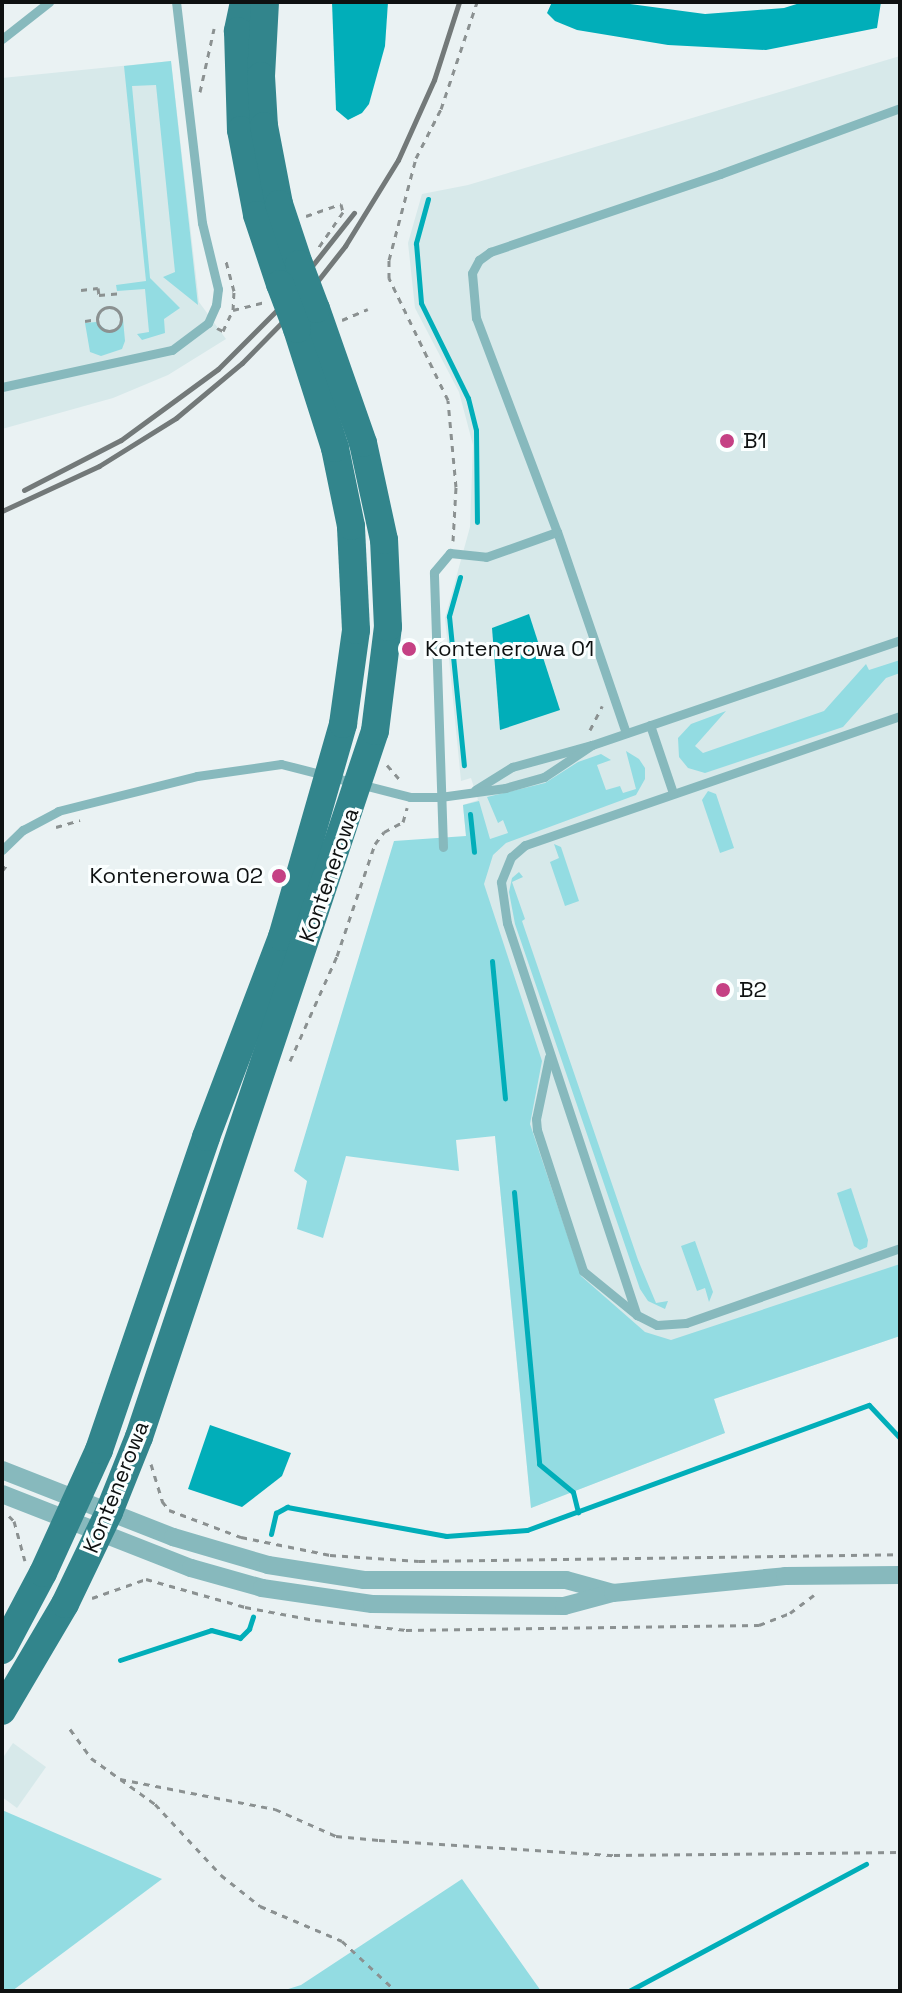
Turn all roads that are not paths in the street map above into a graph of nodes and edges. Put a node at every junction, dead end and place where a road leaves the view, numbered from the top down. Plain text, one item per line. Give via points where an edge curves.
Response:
1 (49, 2) edge
2 (176, 2) edge
3 (244, 2) edge
4 (265, 2) edge
5 (2, 39) edge
6 (900, 108) edge
7 (290, 274) junction
8 (306, 319) junction
9 (2, 387) edge
10 (557, 532) junction
11 (900, 640) edge
12 (900, 716) edge
13 (650, 725) junction
14 (626, 733) junction
15 (592, 745) junction
16 (330, 775) junction
17 (359, 784) junction
18 (475, 790) junction
19 (673, 793) junction
20 (440, 797) junction
21 (443, 847) dead end
22 (2, 850) edge
23 (549, 1054) junction
24 (900, 1248) edge
25 (637, 1315) junction
26 (2, 1470) edge
27 (2, 1494) edge
28 (73, 1511) junction
29 (104, 1523) junction
30 (900, 1575) edge
31 (613, 1593) junction
32 (2, 1650) edge
33 (2, 1711) edge

1 - 5 lane
2 - 9 lane via 202,223 218,289 208,323 172,350
3 - 7 main road, Kontenerowa via 238,31 241,130 257,215
4 - 7 main road, Kontenerowa via 264,126
6 - 10 lane via 479,260 471,291 476,318
7 - 8 main road, Kontenerowa, bridge
8 - 16 main road, Kontenerowa via 351,526 356,583 350,683
8 - 17 main road, Kontenerowa via 363,443 384,540 388,627 383,684
10 - 14 lane
10 - 20 lane via 486,557 454,552 439,563 432,578
11 - 13 lane
12 - 19 lane
13 - 14 lane
13 - 19 lane
14 - 15 lane
15 - 18 lane via 512,767
15 - 18 lane via 544,777
16 - 17 lane
16 - 22 lane via 281,764 197,776 58,811 23,830
16 - 28 main road, Kontenerowa via 282,937
17 - 20 lane via 410,797
17 - 29 main road, Kontenerowa via 139,1437
18 - 20 lane
19 - 23 lane via 525,845 504,870 501,894 507,923
20 - 21 lane
23 - 25 lane
23 - 25 lane via 537,1130 583,1271
24 - 25 lane via 686,1323 657,1325
26 - 28 street
27 - 28 street
28 - 29 street
28 - 32 main road, Kontenerowa
29 - 31 street via 311,1573 418,1583 566,1580
29 - 31 street via 191,1568 323,1599 420,1606 564,1606
29 - 33 main road, Kontenerowa via 36,1657
30 - 31 street via 785,1576

